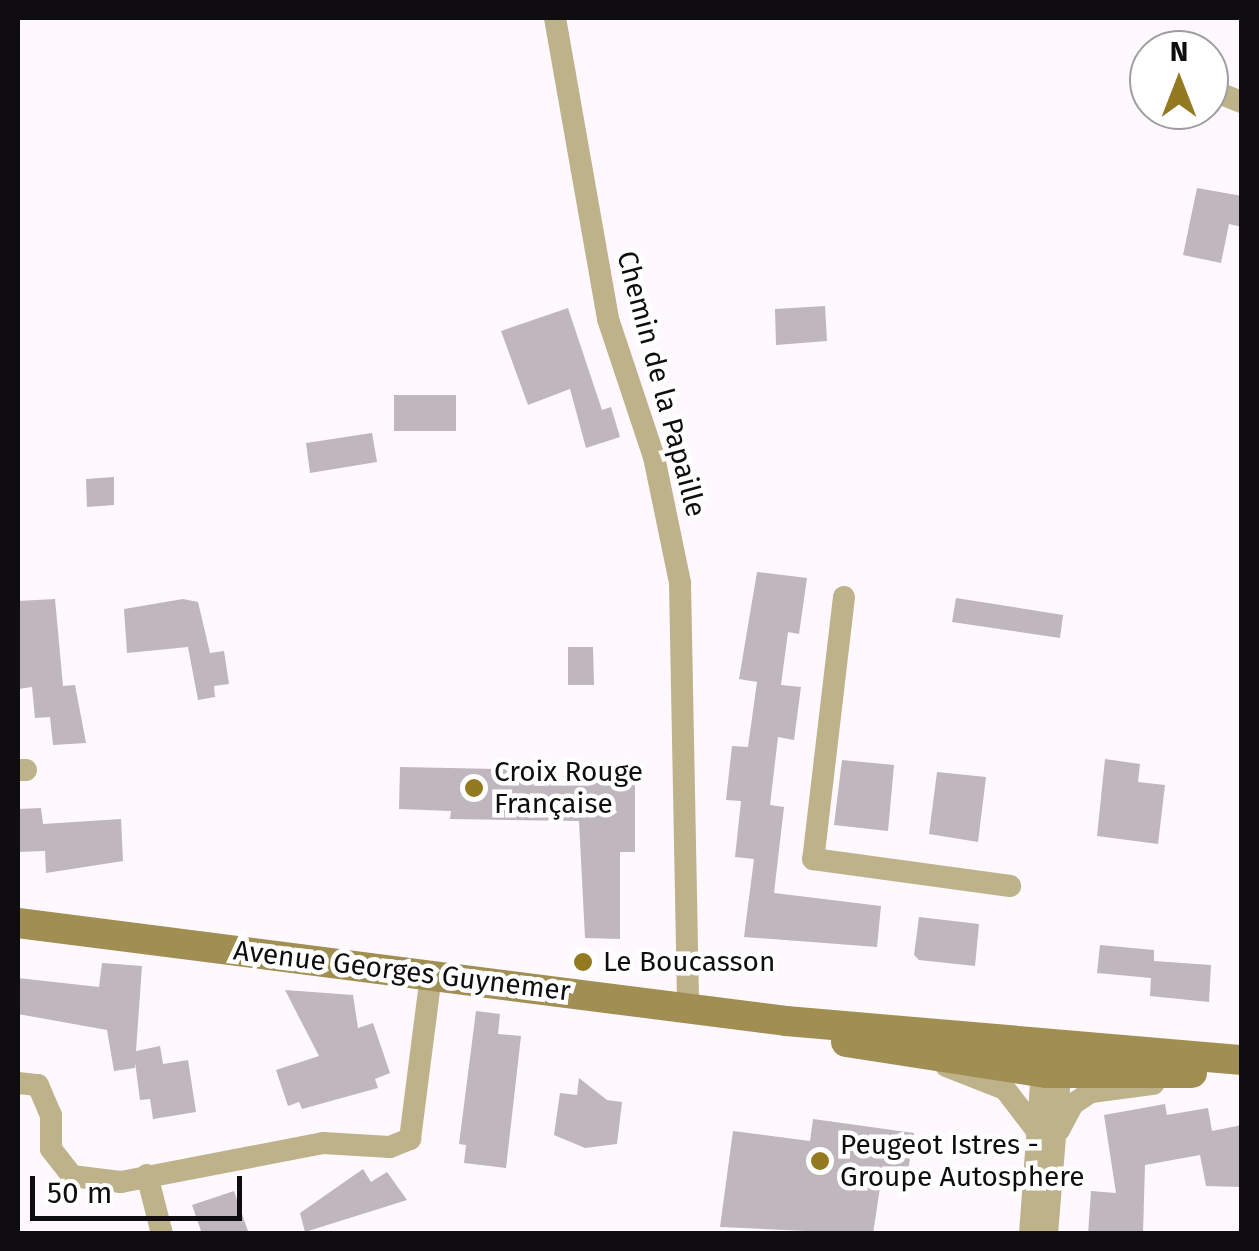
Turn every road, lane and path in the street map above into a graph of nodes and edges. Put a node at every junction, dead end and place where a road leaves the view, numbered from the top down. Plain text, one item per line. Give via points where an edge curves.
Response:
1 (554, 18) edge
2 (844, 597) dead end
3 (1010, 886) dead end
4 (18, 924) edge
5 (431, 974) junction
6 (688, 1007) junction
7 (916, 1044) junction
8 (1242, 1062) edge
9 (1182, 1063) junction
10 (1051, 1069) junction
11 (18, 1084) edge
12 (1046, 1134) junction
13 (147, 1176) junction
14 (162, 1234) edge
15 (1030, 1234) edge
16 (1048, 1234) edge

1 - 6 street, Chemin de la Papaille via 608,318 654,457 680,584
2 - 3 street via 812,859
4 - 5 main road, Avenue Georges Guynemer
5 - 6 main road, Avenue Georges Guynemer
5 - 13 street via 410,1138 390,1146 323,1143
6 - 7 main road, Avenue Georges Guynemer
7 - 9 main road, Avenue Georges Guynemer
7 - 10 main road, Avenue Georges Guynemer
7 - 12 street via 1004,1090
8 - 9 main road, Avenue Georges Guynemer
9 - 10 main road, Avenue Georges Guynemer
9 - 12 street via 1145,1086 1091,1092
10 - 12 street
11 - 13 street via 38,1085 50,1116 50,1149 72,1176 121,1182
12 - 15 street
12 - 16 street
13 - 14 street

